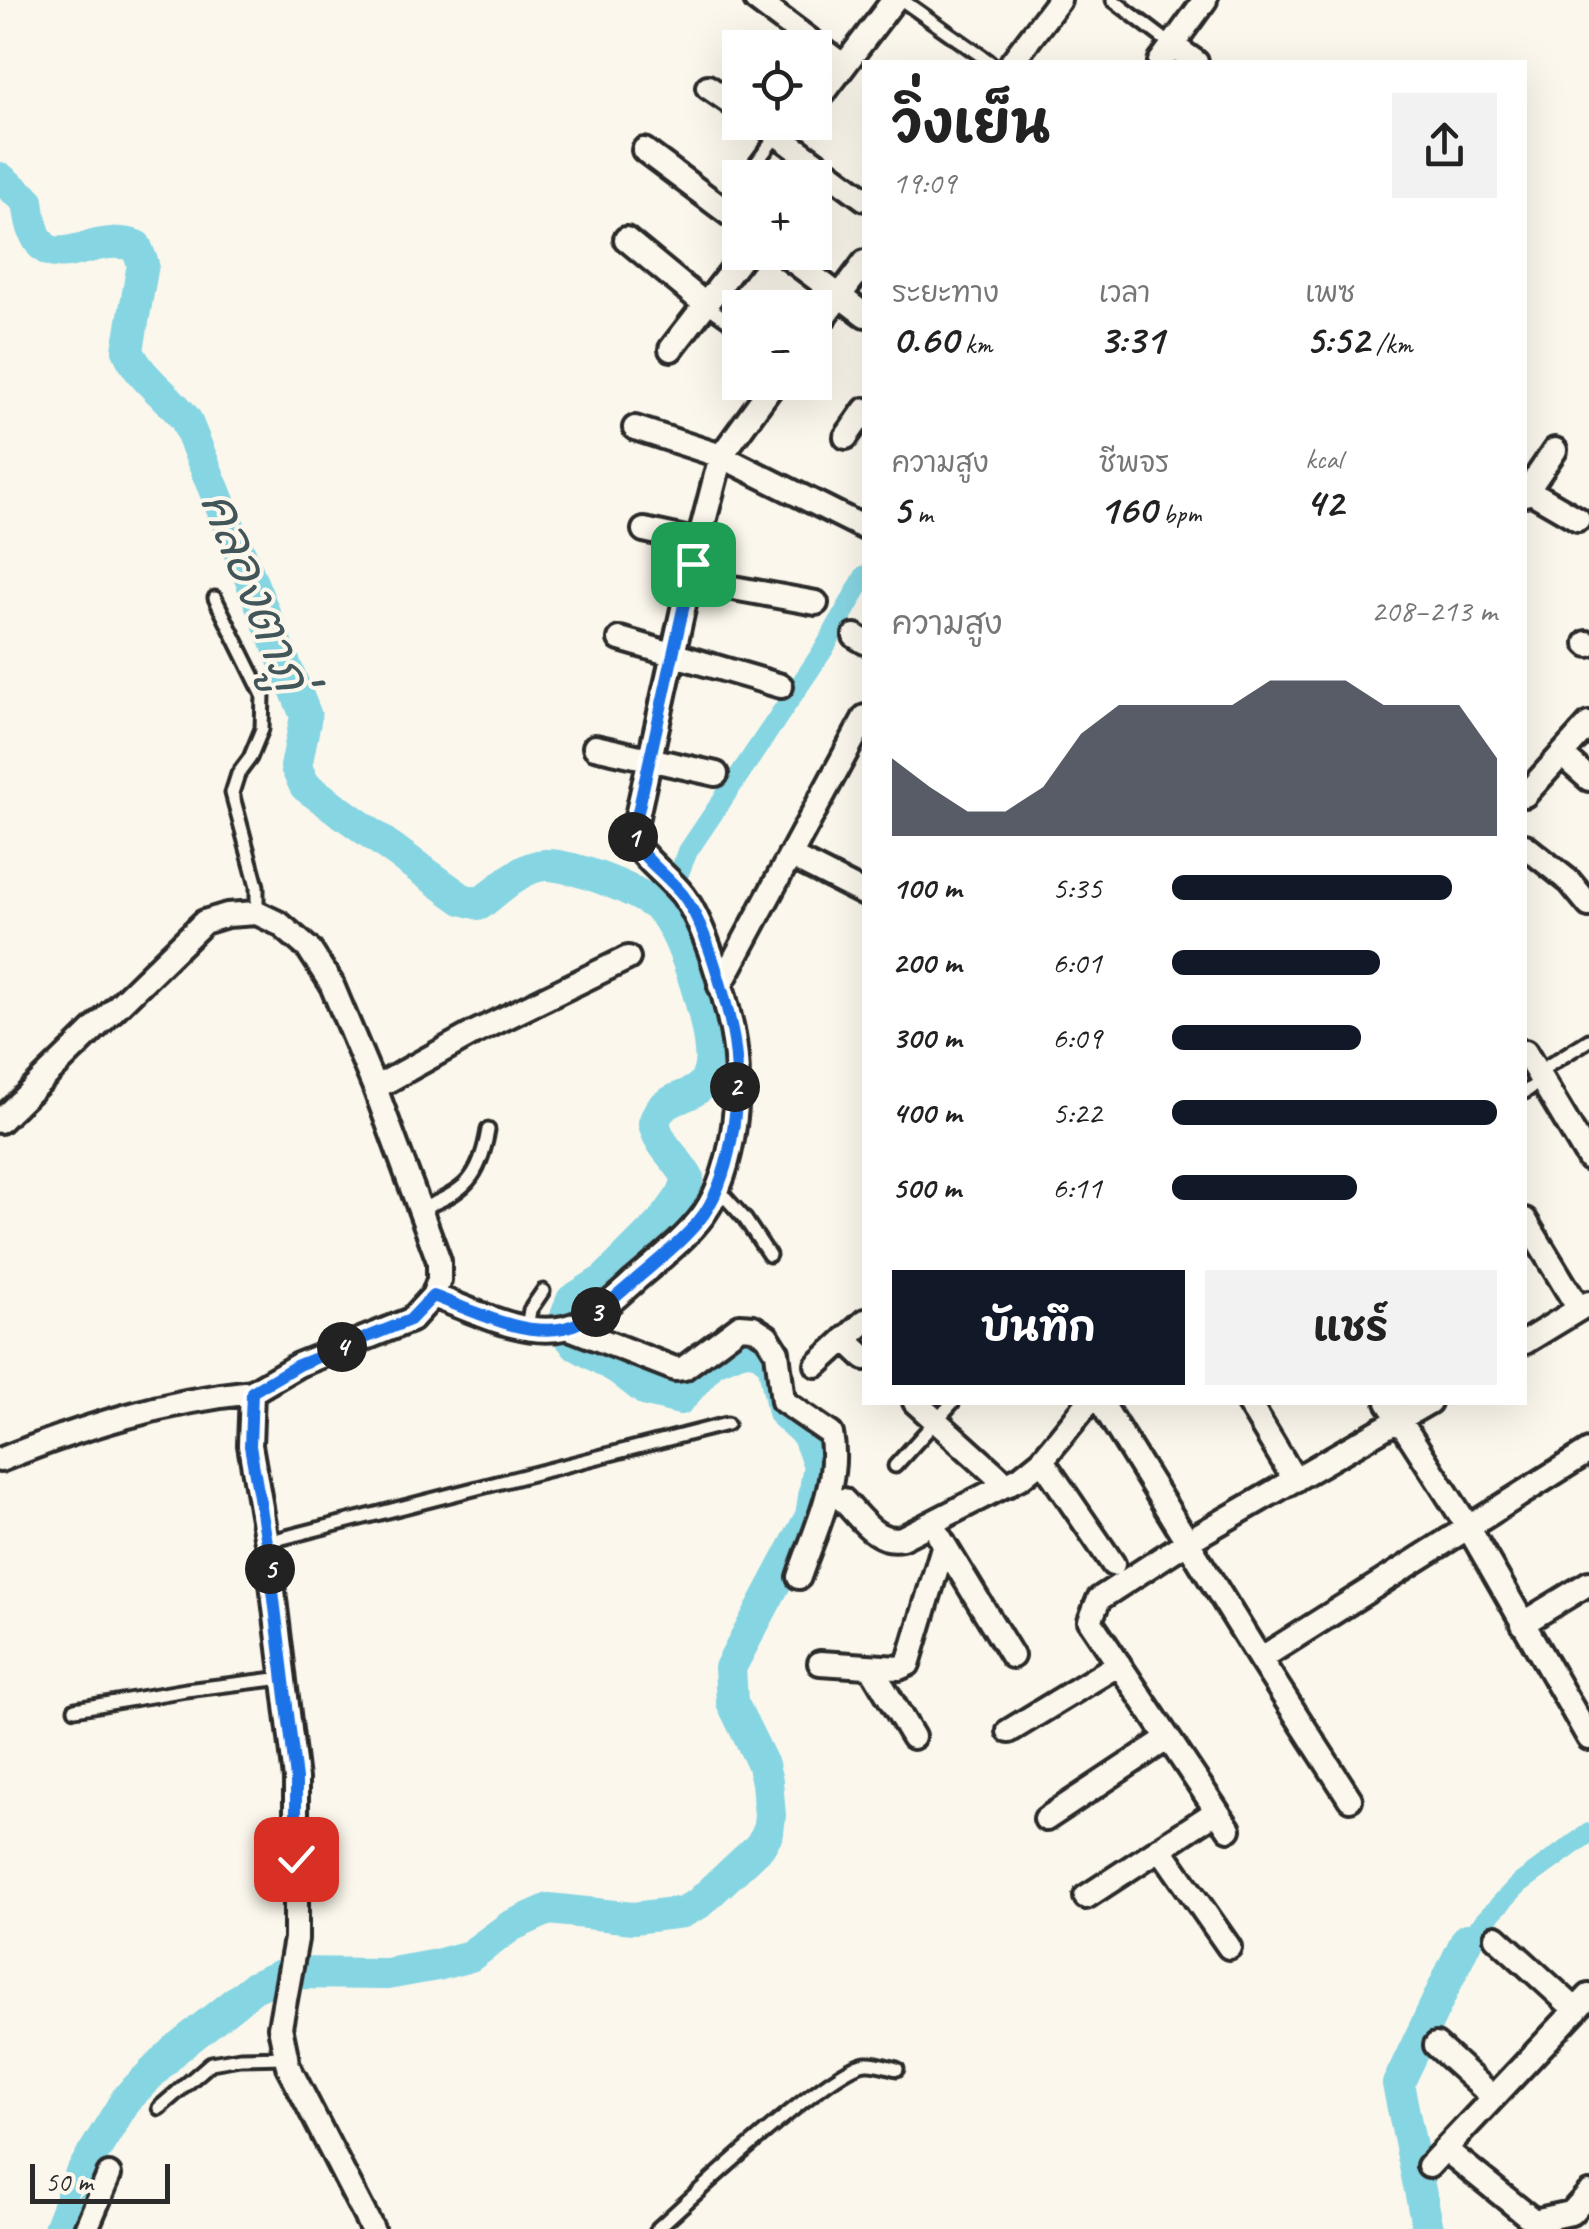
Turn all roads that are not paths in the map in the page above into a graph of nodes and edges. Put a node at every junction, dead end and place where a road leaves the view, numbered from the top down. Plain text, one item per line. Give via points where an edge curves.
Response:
1 (756, 0) edge
2 (894, 0) edge
3 (902, 0) edge
4 (1058, 0) edge
5 (1113, 0) edge
6 (1205, 0) edge
7 (1166, 54) edge
8 (987, 60) edge
9 (1013, 60) edge
10 (844, 66) junction
11 (832, 82) edge
12 (708, 87) dead end
13 (722, 97) edge
14 (793, 140) edge
15 (644, 150) dead end
16 (862, 197) edge
17 (722, 208) edge
18 (626, 239) dead end
19 (862, 266) edge
20 (732, 270) edge
21 (805, 270) edge
22 (840, 296) junction
23 (706, 305) junction
24 (832, 307) edge
25 (862, 312) edge
26 (722, 317) edge
27 (671, 349) dead end
28 (762, 400) edge
29 (862, 414) edge
30 (636, 428) dead end
31 (846, 437) dead end
32 (1554, 450) dead end
33 (721, 456) junction
34 (1527, 490) edge
35 (1527, 493) edge
36 (1578, 519) dead end
37 (862, 526) edge
38 (644, 530) dead end
39 (699, 542) junction
40 (690, 580) junction
41 (215, 598) dead end
42 (816, 604) dead end
43 (620, 639) dead end
44 (672, 656) junction
45 (781, 686) dead end
46 (862, 723) edge
47 (1589, 724) edge
48 (594, 747) dead end
49 (1562, 755) junction
50 (844, 756) junction
51 (650, 759) junction
52 (862, 766) edge
53 (716, 774) dead end
54 (1589, 779) edge
55 (1527, 793) edge
56 (1527, 848) edge
57 (790, 856) junction
58 (862, 892) edge
59 (1589, 905) edge
60 (257, 912) junction
61 (628, 958) dead end
62 (720, 986) junction
63 (1589, 1040) edge
64 (1532, 1074) edge
65 (375, 1088) junction
66 (0, 1122) edge
67 (488, 1130) dead end
68 (1589, 1159) edge
69 (717, 1188) junction
70 (420, 1209) junction
71 (1527, 1223) edge
72 (769, 1255) dead end
73 (543, 1291) dead end
74 (433, 1296) junction
75 (1584, 1306) edge
76 (862, 1324) edge
77 (527, 1328) junction
78 (567, 1328) junction
79 (845, 1340) junction
80 (1527, 1341) edge
81 (862, 1355) edge
82 (816, 1365) dead end
83 (252, 1392) junction
84 (918, 1405) edge
85 (950, 1405) edge
86 (1087, 1405) edge
87 (1103, 1405) edge
88 (1250, 1405) edge
89 (1418, 1405) edge
90 (1393, 1412) edge
91 (936, 1421) junction
92 (728, 1424) dead end
93 (1589, 1452) edge
94 (0, 1460) edge
95 (1042, 1460) junction
96 (895, 1466) dead end
97 (1295, 1480) junction
98 (1007, 1485) junction
99 (843, 1500) dead end
100 (1467, 1525) junction
101 (938, 1534) junction
102 (267, 1542) junction
103 (1185, 1543) junction
104 (1113, 1564) dead end
105 (799, 1576) dead end
106 (1589, 1584) edge
107 (1522, 1624) junction
108 (1012, 1656) dead end
109 (1260, 1659) junction
110 (820, 1663) dead end
111 (1119, 1664) junction
112 (871, 1666) junction
113 (284, 1678) junction
114 (76, 1709) dead end
115 (1586, 1724) edge
116 (1009, 1731) dead end
117 (913, 1737) dead end
118 (1168, 1738) junction
119 (1350, 1800) dead end
120 (1046, 1819) dead end
121 (1160, 1848) junction
122 (1086, 1897) dead end
123 (1496, 1937) dead end
124 (1230, 1947) dead end
125 (1582, 2003) edge
126 (1436, 2045) dead end
127 (285, 2057) junction
128 (897, 2069) dead end
129 (1493, 2097) junction
130 (159, 2108) dead end
131 (109, 2175) dead end
132 (1589, 2193) edge
133 (86, 2229) edge
134 (372, 2229) edge
135 (657, 2229) edge

1 - 10 street
2 - 10 street
3 - 8 lane
4 - 9 street
5 - 7 lane
6 - 7 street
10 - 11 street
12 - 13 street
14 - 16 street
15 - 17 street
18 - 23 street
19 - 22 street
20 - 23 street
21 - 22 street
22 - 24 street
22 - 25 street
23 - 26 lane
23 - 27 street
28 - 33 street
29 - 31 street
30 - 33 street
32 - 34 street
33 - 37 street
33 - 39 street
35 - 36 street
38 - 39 street
39 - 40 street
40 - 42 street
40 - 44 street
41 - 60 lane via 263,695 262,729 232,793 258,886
43 - 44 street
44 - 45 street
44 - 51 street
46 - 50 street
47 - 49 street
48 - 51 street
49 - 54 street
49 - 55 street
50 - 52 street
50 - 57 street
51 - 53 street
51 - 62 street via 632,839 685,898
56 - 59 street
57 - 58 street
57 - 62 street
60 - 65 street via 309,949
60 - 66 street via 204,922
61 - 65 street
62 - 69 street via 733,1034 736,1113
63 - 64 lane
64 - 68 street
65 - 70 street
67 - 70 lane via 471,1180 451,1198
69 - 72 lane
69 - 78 street via 679,1241 604,1308
70 - 74 street via 439,1261
71 - 75 street
73 - 77 lane
74 - 77 street
74 - 83 street via 410,1320 298,1365
75 - 80 street
76 - 79 street
77 - 78 street
78 - 105 street via 674,1369 740,1326 766,1336 776,1352 782,1401 831,1434 834,1447 830,1487
79 - 81 street
79 - 82 street
83 - 94 street via 102,1422
83 - 102 street via 250,1446
84 - 91 street
85 - 91 lane
86 - 95 street
87 - 103 street
88 - 97 street
89 - 90 street
90 - 97 street
90 - 100 street
91 - 96 lane
91 - 98 street
92 - 102 lane
93 - 100 street
95 - 98 street
95 - 104 street
97 - 103 street
98 - 101 street
99 - 101 street via 880,1537
100 - 107 street
100 - 109 street
101 - 108 street
101 - 112 street via 908,1664
102 - 113 street
103 - 109 street
103 - 111 street via 1099,1599 1092,1611 1090,1621
106 - 107 street
107 - 115 street
109 - 119 street
110 - 112 street
111 - 116 street
111 - 118 street
112 - 117 street
113 - 114 lane
113 - 127 street via 296,1779 296,1938 280,2027
118 - 120 street
118 - 121 street via 1223,1820
121 - 122 street
121 - 124 street
123 - 125 street
125 - 129 street
126 - 129 street
127 - 130 lane via 211,2063
127 - 134 street
128 - 135 lane via 867,2063 850,2068
129 - 132 street via 1437,2157 1534,2221 1571,2212
131 - 133 street

